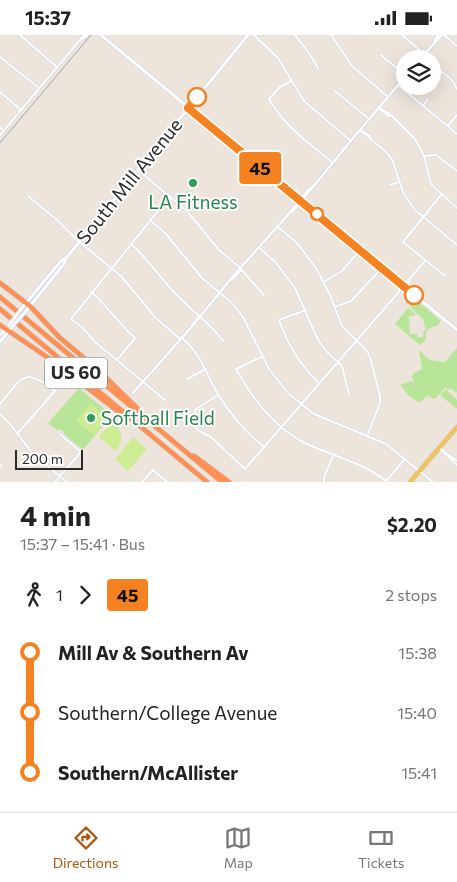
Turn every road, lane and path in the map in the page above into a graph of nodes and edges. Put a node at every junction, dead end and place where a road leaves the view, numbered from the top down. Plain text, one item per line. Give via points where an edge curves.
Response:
1 (20, 35) edge
2 (85, 35) edge
3 (101, 35) edge
4 (248, 35) edge
5 (254, 35) edge
6 (295, 35) edge
7 (331, 35) edge
8 (402, 35) edge
9 (441, 35) edge
10 (80, 40) joint
11 (457, 46) edge
12 (418, 50) edge
13 (428, 50) edge
14 (381, 55) dead end
15 (0, 57) edge
16 (57, 67) junction
17 (318, 68) dead end
18 (396, 68) edge
19 (441, 71) edge
20 (292, 81) junction
21 (396, 87) edge
22 (39, 89) junction
23 (457, 89) edge
24 (335, 91) dead end
25 (0, 92) edge
26 (410, 95) edge
27 (388, 97) junction
28 (428, 99) dead end
29 (423, 106) junction
30 (188, 108) junction
31 (379, 108) junction
32 (21, 110) junction
33 (457, 115) edge
34 (369, 119) junction
35 (448, 126) junction
36 (0, 127) edge
37 (360, 130) junction
38 (4, 131) junction
39 (457, 134) edge
40 (0, 135) edge
41 (351, 141) junction
42 (424, 156) junction
43 (139, 158) dead end
44 (144, 162) junction
45 (333, 163) junction
46 (138, 170) junction
47 (457, 171) edge
48 (399, 182) junction
49 (390, 185) dead end
50 (441, 195) junction
51 (28, 196) dead end
52 (170, 196) junction
53 (301, 201) junction
54 (457, 208) edge
55 (423, 217) junction
56 (150, 220) junction
57 (278, 227) junction
58 (79, 242) junction
59 (131, 244) junction
60 (457, 245) edge
61 (260, 248) junction
62 (360, 250) junction
63 (425, 261) junction
64 (382, 267) junction
65 (111, 268) junction
66 (240, 270) junction
67 (444, 276) dead end
68 (324, 281) junction
69 (0, 283) edge
70 (404, 286) junction
71 (92, 292) junction
72 (220, 293) junction
73 (264, 295) dead end
74 (0, 297) edge
75 (29, 304) junction
76 (335, 307) junction
77 (0, 309) edge
78 (306, 310) junction
79 (200, 316) junction
80 (0, 325) edge
81 (457, 330) edge
82 (6, 331) junction
83 (0, 335) edge
84 (181, 338) junction
85 (223, 341) dead end
86 (356, 341) junction
87 (0, 342) edge
88 (262, 356) junction
89 (117, 360) junction
90 (338, 361) junction
91 (206, 369) junction
92 (186, 379) dead end
93 (143, 381) junction
94 (319, 383) junction
95 (133, 393) dead end
96 (218, 395) junction
97 (350, 395) dead end
98 (165, 400) dead end
99 (0, 404) edge
100 (300, 404) junction
101 (0, 414) edge
102 (187, 419) dead end
103 (192, 419) junction
104 (154, 425) junction
105 (282, 426) junction
106 (457, 427) edge
107 (17, 434) junction
108 (60, 434) dead end
109 (367, 435) junction
110 (153, 437) junction
111 (263, 447) junction
112 (439, 449) junction
113 (183, 450) junction
114 (334, 454) junction
115 (406, 459) junction
116 (182, 461) junction
117 (457, 461) edge
118 (457, 465) edge
119 (420, 471) junction
120 (60, 476) junction
121 (386, 481) edge
122 (55, 482) edge
123 (67, 482) edge
124 (142, 482) edge
125 (167, 482) edge
126 (203, 482) edge
127 (207, 482) edge
128 (222, 482) edge
129 (229, 482) edge
130 (324, 482) edge
131 (410, 482) edge
132 (433, 482) edge

1 - 16 street
2 - 10 main road
3 - 30 main road
4 - 30 main road, South Mill Avenue
5 - 20 street via 272,51
6 - 17 street
7 - 27 street via 352,66
8 - 12 street
9 - 11 street
9 - 13 street
10 - 16 street
14 - 18 street
15 - 22 street
16 - 22 street
19 - 23 street
20 - 41 street via 304,101
20 - 45 street via 280,87 269,99 288,125
21 - 27 street
22 - 32 street
24 - 34 street
25 - 32 street
26 - 29 street
27 - 31 street
28 - 29 street
29 - 35 street
30 - 44 main road, South Mill Avenue
30 - 53 main road
31 - 34 street
31 - 42 street via 411,134
32 - 38 street
33 - 35 street
34 - 37 street
35 - 39 street
36 - 38 street
37 - 41 street
37 - 48 street via 392,159
38 - 40 street
41 - 45 street
42 - 47 street via 436,155
42 - 50 street via 431,184
43 - 44 street
44 - 46 main road, South Mill Avenue
45 - 53 street
46 - 52 street
46 - 58 main road, South Mill Avenue
48 - 49 street
48 - 55 street via 408,201
50 - 54 street
50 - 55 street
51 - 58 street
52 - 56 street
52 - 66 street
53 - 57 street
53 - 62 main road
55 - 60 street
55 - 63 street via 403,242
56 - 59 street
56 - 72 street via 166,234 202,278
57 - 61 street
57 - 68 street via 297,243
58 - 65 street
58 - 75 main road, South Mill Avenue
59 - 65 street
59 - 79 street via 172,291
61 - 66 street
61 - 78 street via 287,277
62 - 64 main road
62 - 68 street via 342,271
63 - 67 street
63 - 70 street
64 - 70 main road
64 - 76 street via 351,301
65 - 71 street
65 - 84 street via 155,317
66 - 72 street
66 - 73 street
68 - 76 street
69 - 75 highway
70 - 81 main road
70 - 86 street
71 - 89 street via 135,338
71 - 89 street via 71,319
72 - 79 street
72 - 88 street via 243,317
74 - 104 highway, US 60
75 - 82 main road, South Mill Avenue, bridge
75 - 104 highway via 59,337 113,383
76 - 86 street via 342,326
77 - 110 highway, US 60
78 - 90 street via 318,340
78 - 94 street via 279,320 296,358
79 - 84 street
79 - 85 street
80 - 82 highway
82 - 83 main road, South Mill Avenue
82 - 87 main road, South Mill Avenue
82 - 110 highway via 47,357
84 - 91 street via 194,349
84 - 93 street
86 - 90 street
86 - 109 street via 370,357 380,396
88 - 100 street via 278,382
88 - 105 street via 236,369 257,401
89 - 93 street
90 - 94 street
90 - 97 street
91 - 92 street
91 - 96 street
93 - 95 street
93 - 98 street
94 - 100 street
96 - 103 street via 196,409
96 - 111 street
99 - 107 street via 25,377 40,379 55,391
100 - 105 street
100 - 109 street
101 - 107 street
102 - 103 street
103 - 111 street via 199,431 212,437 245,469
104 - 113 highway, US 60
105 - 111 street
105 - 114 street via 304,442
106 - 112 main road
107 - 120 street via 33,454
108 - 120 street via 81,452
109 - 115 street
110 - 116 highway, US 60
112 - 117 street
112 - 118 street
112 - 119 main road
113 - 128 highway, US 60
113 - 129 highway
114 - 121 street via 363,466
114 - 130 street
115 - 119 street
115 - 121 street
116 - 126 highway
116 - 127 highway, US 60
119 - 131 main road
119 - 132 street
120 - 122 street
120 - 123 street
124 - 125 street via 153,470

